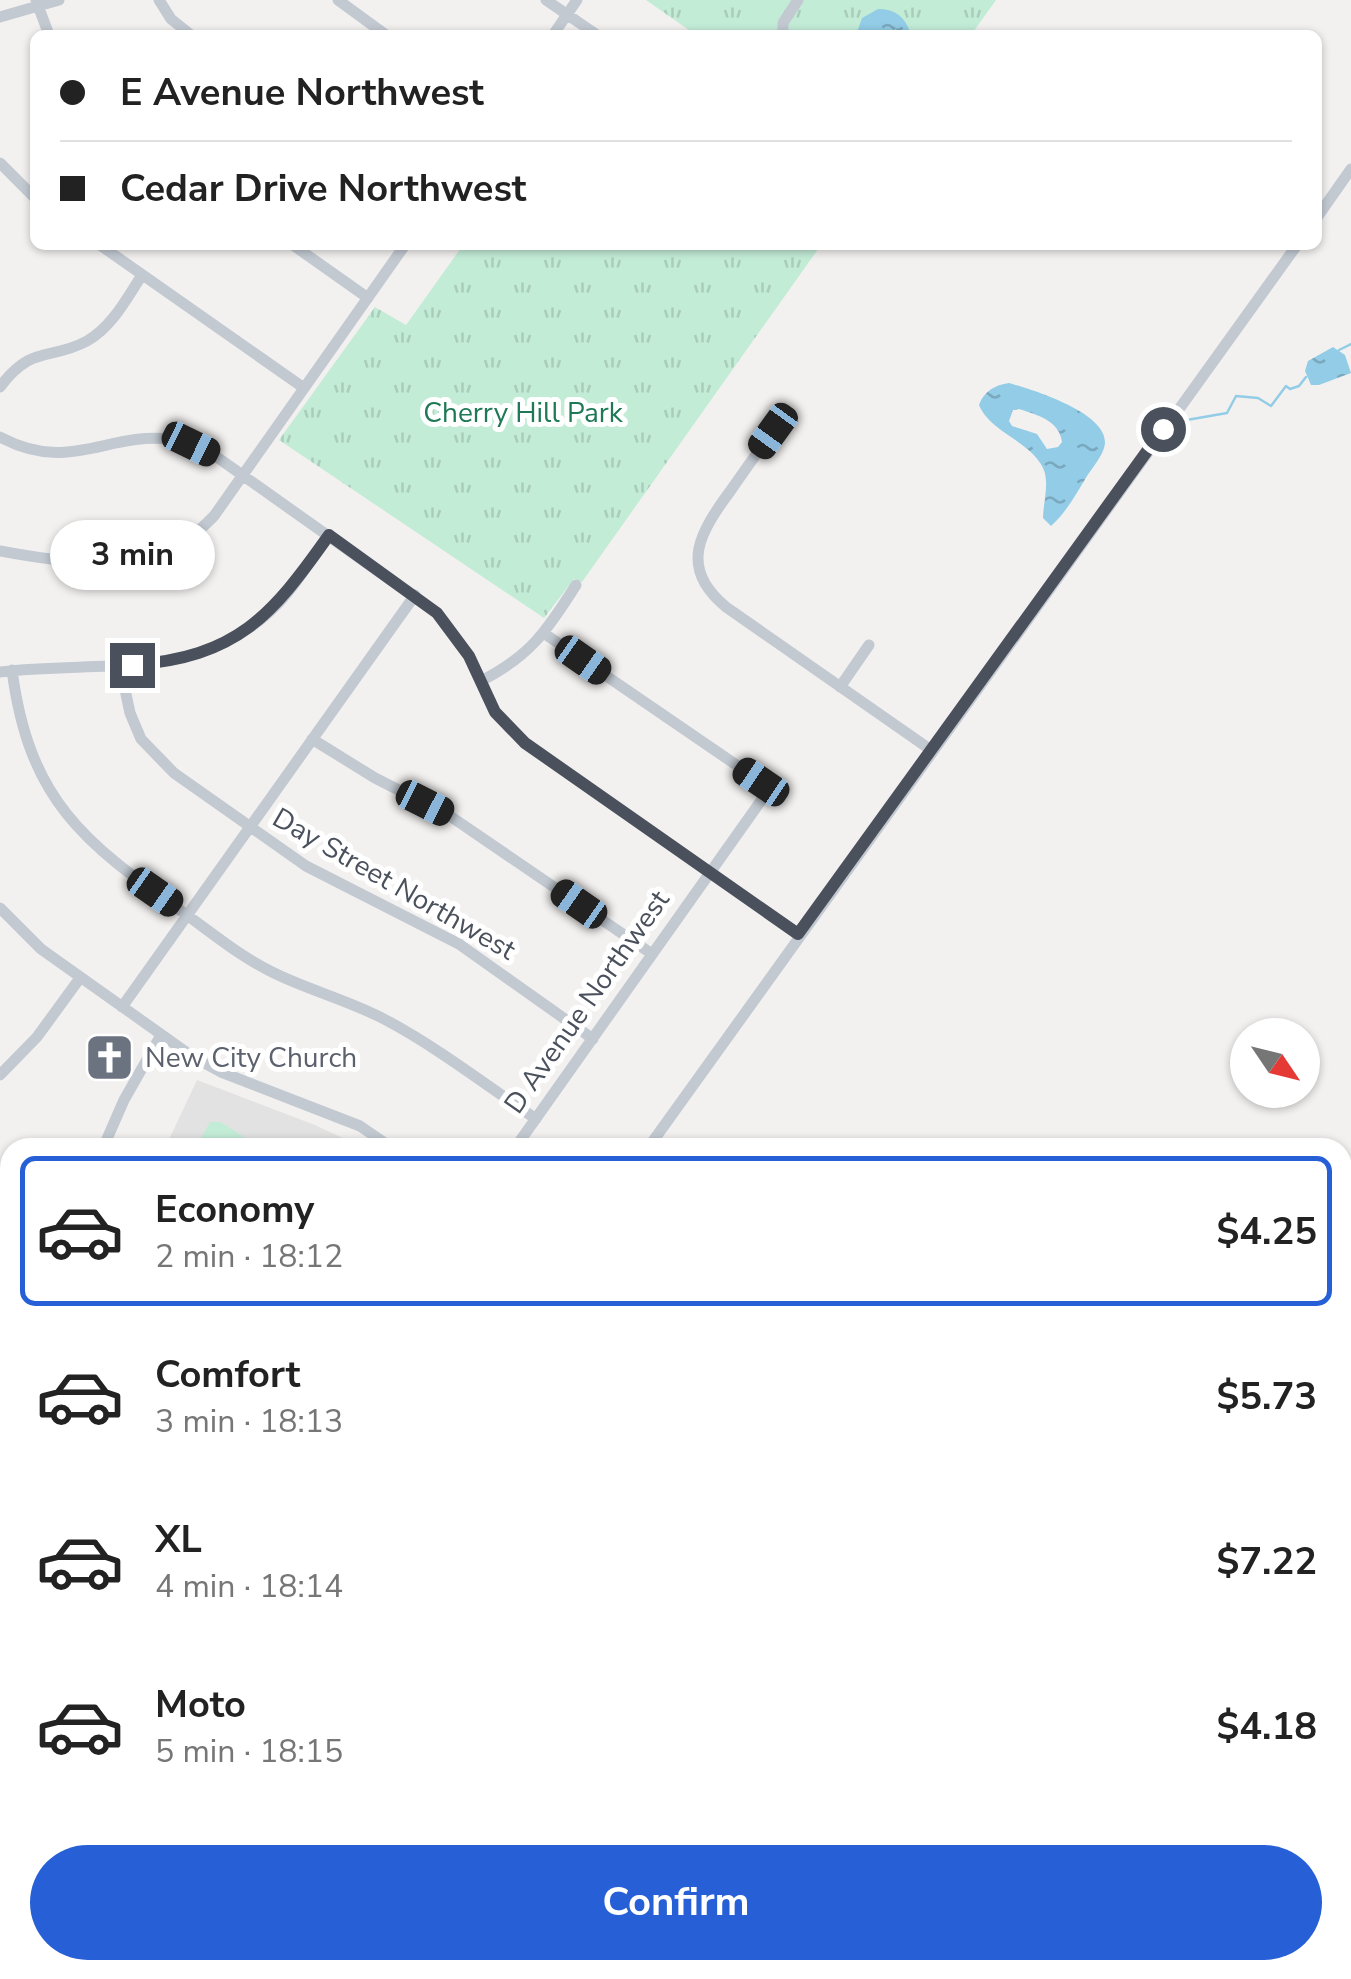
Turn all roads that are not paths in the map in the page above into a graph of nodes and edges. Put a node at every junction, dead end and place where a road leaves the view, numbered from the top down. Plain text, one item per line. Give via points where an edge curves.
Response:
1 (59, 0) edge
2 (159, 0) edge
3 (338, 0) edge
4 (546, 0) edge
5 (578, 0) edge
6 (798, 0) edge
7 (37, 3) edge
8 (567, 14) junction
9 (0, 18) edge
10 (47, 30) edge
11 (185, 30) edge
12 (379, 30) edge
13 (556, 30) edge
14 (589, 30) edge
15 (783, 30) edge
16 (0, 163) edge
17 (1351, 169) edge
18 (30, 193) edge
19 (1322, 210) edge
20 (107, 250) edge
21 (300, 250) edge
22 (402, 250) edge
23 (1292, 250) edge
24 (142, 275) junction
25 (368, 298) junction
26 (0, 387) edge
27 (304, 388) junction
28 (773, 431) dead end
29 (0, 437) edge
30 (243, 475) junction
31 (329, 535) junction
32 (0, 551) edge
33 (576, 585) dead end
34 (414, 595) junction
35 (545, 634) junction
36 (869, 645) dead end
37 (120, 666) junction
38 (6, 671) edge
39 (481, 681) junction
40 (840, 687) junction
41 (312, 739) junction
42 (931, 750) junction
43 (250, 827) junction
44 (710, 872) junction
45 (1, 912) edge
46 (187, 915) junction
47 (798, 934) junction
48 (652, 954) junction
49 (80, 978) junction
50 (122, 1007) junction
51 (161, 1036) junction
52 (592, 1038) junction
53 (0, 1075) edge
54 (536, 1119) junction
55 (108, 1138) edge
56 (376, 1138) edge
57 (522, 1138) edge
58 (655, 1138) edge

1 - 7 street
2 - 11 street
3 - 12 street
4 - 8 street
5 - 8 street
6 - 15 street
7 - 9 street
7 - 10 street
8 - 13 street
8 - 14 street
16 - 18 street
17 - 19 street
20 - 24 street
21 - 25 street
22 - 25 street
23 - 42 street
24 - 26 street via 90,340 43,347
24 - 27 street
25 - 27 street
27 - 30 street
28 - 40 street via 701,534 698,566 714,597
29 - 30 street via 57,453 173,439
30 - 31 street
30 - 32 street via 214,516 165,551 80,561
31 - 34 street
31 - 37 street via 258,622 174,662
33 - 35 street
34 - 39 street via 457,638
34 - 41 street
35 - 39 street
35 - 44 street, D Avenue Northwest via 770,788
36 - 40 street
37 - 38 street
37 - 43 street, Day Street Northwest via 141,739
38 - 46 street via 25,739 62,810 108,860
39 - 44 street via 495,712 525,743
40 - 42 street
41 - 43 street
41 - 48 street via 450,816
42 - 47 street
43 - 46 street
43 - 52 street, Day Street Northwest via 306,866 459,944
44 - 47 street
44 - 48 street, D Avenue Northwest
45 - 49 street
46 - 50 street
46 - 54 street via 266,970 417,1036
47 - 58 street
48 - 52 street, D Avenue Northwest
49 - 50 street
49 - 53 street
50 - 51 street
51 - 55 street
51 - 56 street via 221,1072 347,1120
52 - 54 street, D Avenue Northwest
54 - 57 street, D Avenue Northwest

